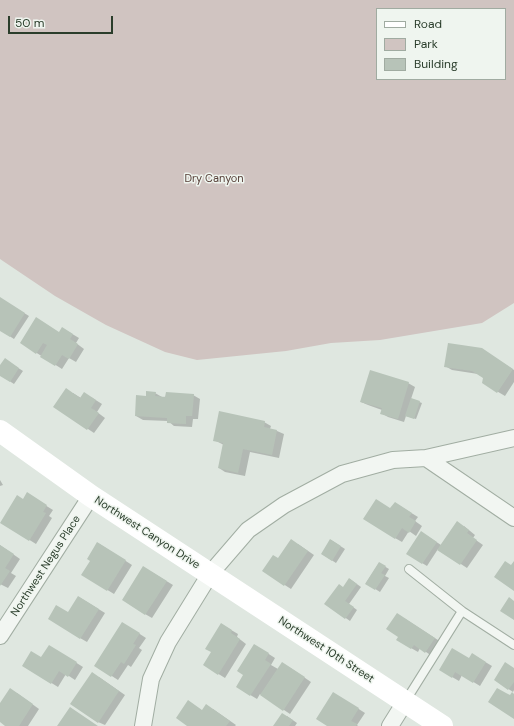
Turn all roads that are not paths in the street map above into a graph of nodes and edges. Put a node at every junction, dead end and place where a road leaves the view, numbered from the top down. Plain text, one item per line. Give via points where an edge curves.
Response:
1 (0, 431) edge
2 (514, 438) edge
3 (426, 458) junction
4 (91, 496) junction
5 (514, 518) edge
6 (409, 569) dead end
7 (210, 574) junction
8 (462, 611) junction
9 (0, 636) edge
10 (514, 645) edge
11 (405, 702) junction
12 (143, 726) edge
13 (390, 726) edge
14 (442, 726) edge

1 - 4 street, Northwest Canyon Drive
2 - 3 street, Northwest Canyon Drive
3 - 5 street
3 - 7 street, Northwest Canyon Drive via 394,460 342,474 284,504 248,530
4 - 7 street, Northwest Canyon Drive
4 - 9 street, Northwest Negus Place
6 - 8 lane
7 - 11 street, Northwest 10th Street
7 - 12 street via 168,642 151,679
8 - 10 lane
8 - 11 lane
11 - 13 street
11 - 14 street, Northwest 10th Street

